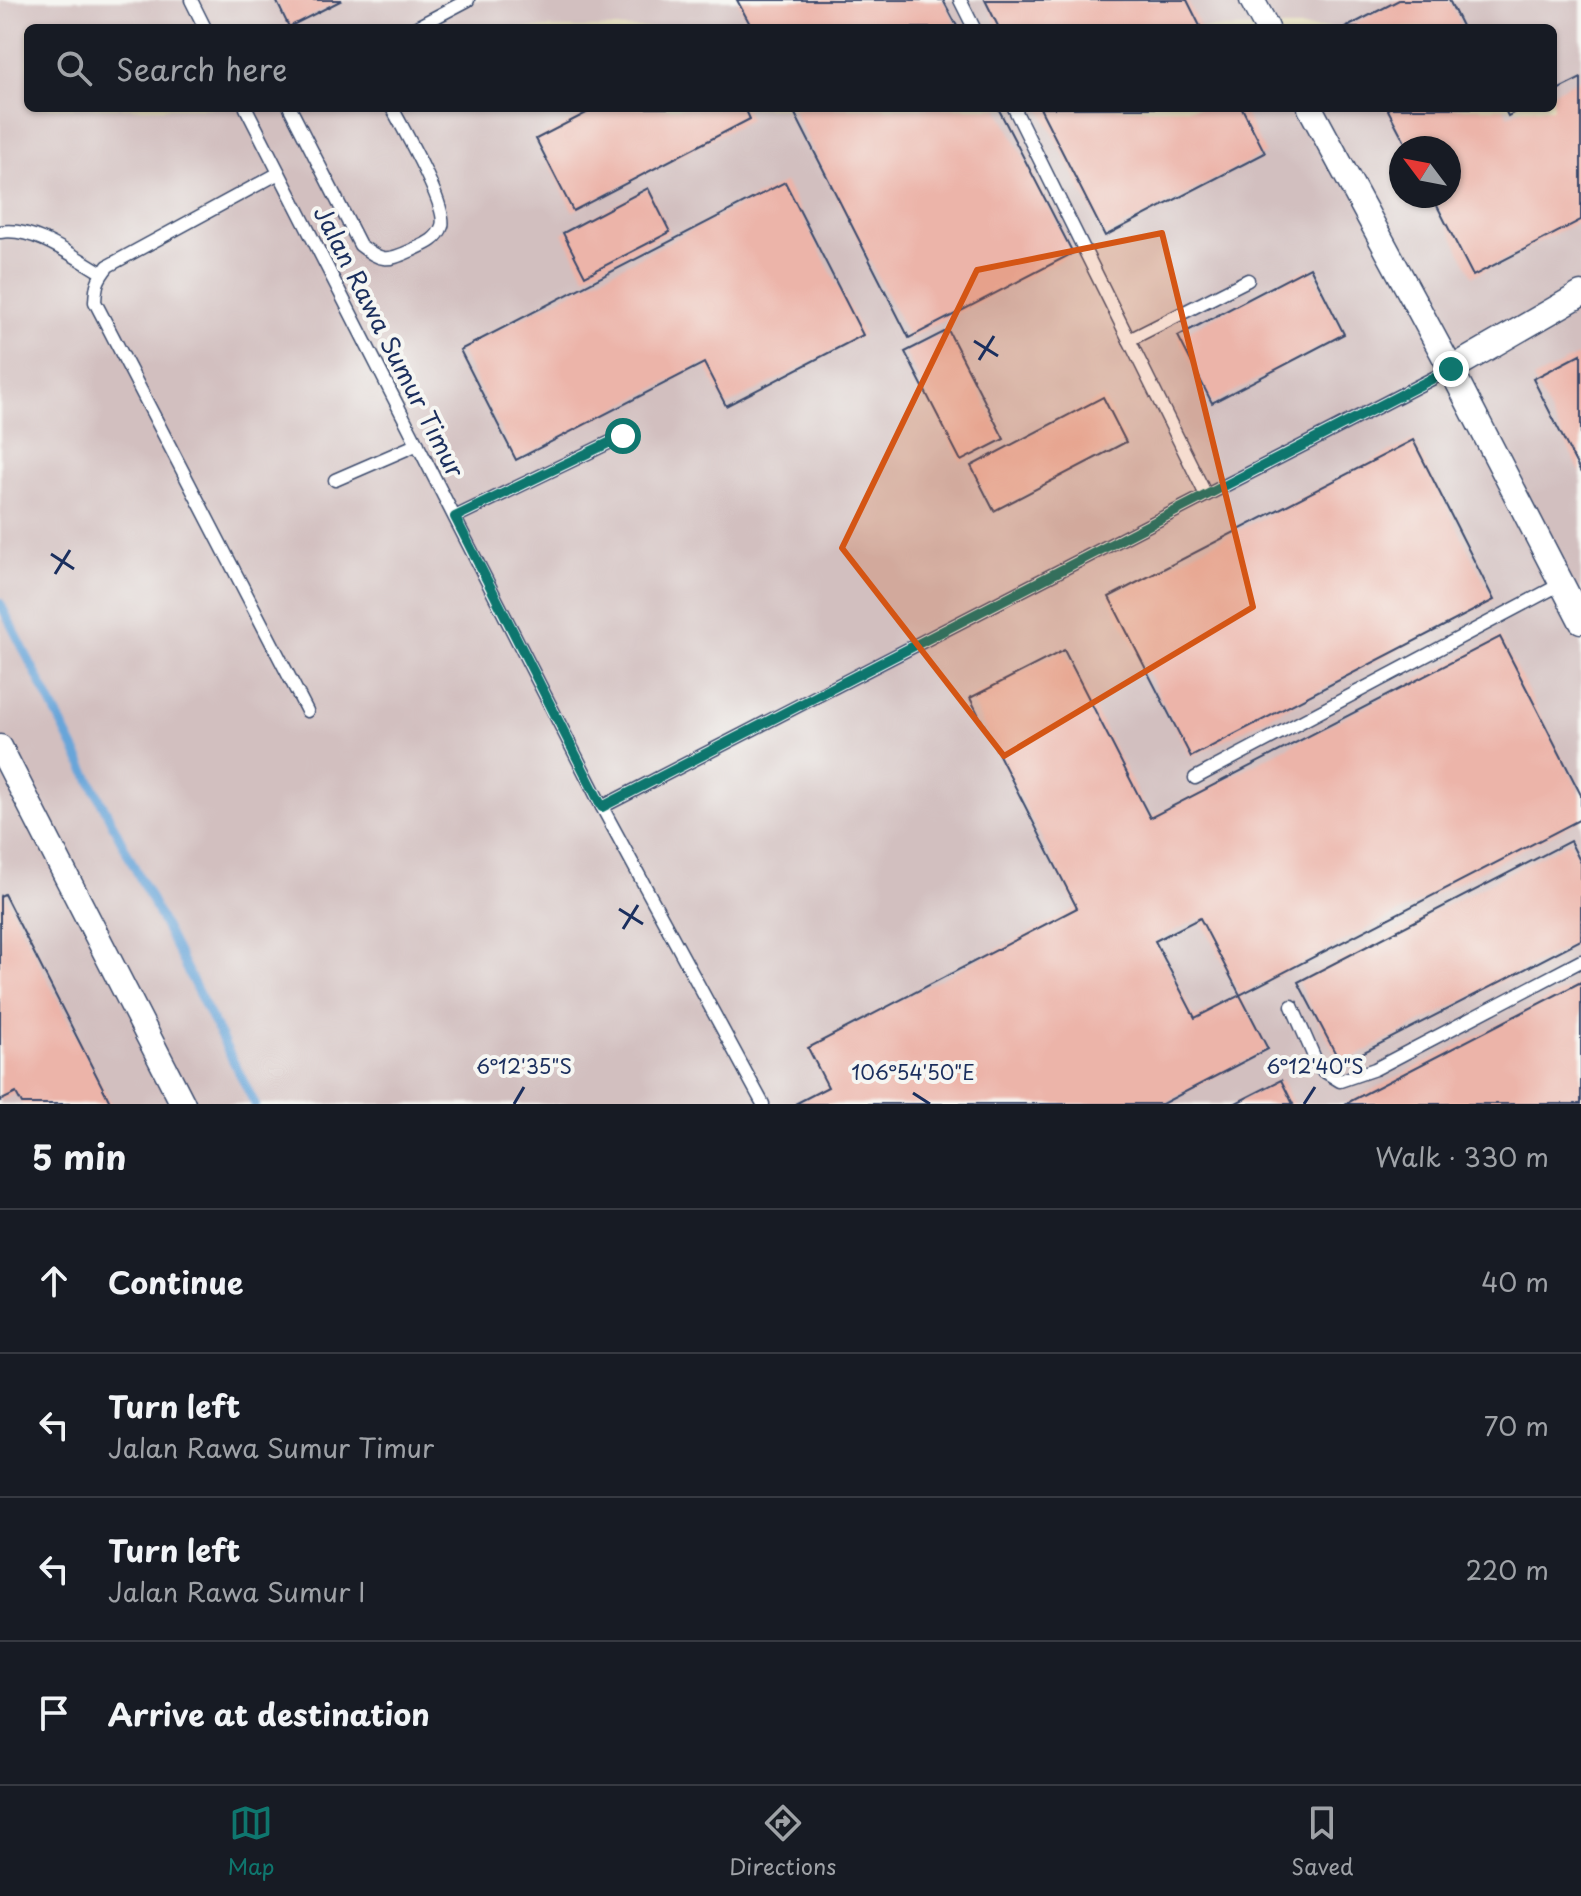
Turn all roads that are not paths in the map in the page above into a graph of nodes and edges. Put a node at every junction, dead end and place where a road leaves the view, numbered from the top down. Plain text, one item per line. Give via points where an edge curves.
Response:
1 (191, 0) edge
2 (468, 0) edge
3 (960, 0) edge
4 (1252, 0) edge
5 (203, 24) edge
6 (423, 24) edge
7 (972, 24) edge
8 (1265, 24) edge
9 (248, 112) edge
10 (292, 112) edge
11 (394, 112) edge
12 (1016, 112) edge
13 (1312, 112) edge
14 (279, 173) junction
15 (0, 232) edge
16 (102, 273) junction
17 (1248, 280) dead end
18 (1581, 294) edge
19 (1129, 340) junction
20 (1451, 369) junction
21 (623, 436) dead end
22 (418, 444) junction
23 (335, 480) dead end
24 (1206, 495) junction
25 (455, 517) junction
26 (1561, 584) junction
27 (1581, 621) edge
28 (307, 711) dead end
29 (0, 747) edge
30 (1195, 778) dead end
31 (602, 807) junction
32 (1581, 961) edge
33 (1292, 1006) dead end
34 (183, 1104) edge
35 (763, 1104) edge

1 - 5 lane
2 - 6 lane
3 - 7 lane
4 - 8 street
9 - 14 lane, Jalan Rawa Sumur Timur
10 - 11 lane via 360,245 390,260 433,240 443,224 441,205
12 - 19 lane
13 - 20 street
14 - 16 lane via 127,254
14 - 22 lane, Jalan Rawa Sumur Timur
15 - 16 lane via 39,238
16 - 28 lane via 95,302
17 - 19 lane
18 - 20 street
19 - 24 lane
20 - 24 lane
20 - 26 street
21 - 25 lane
22 - 23 lane
22 - 25 lane, Jalan Rawa Sumur Timur
24 - 31 lane
25 - 31 lane, Jalan Rawa Sumur Timur
26 - 27 street
26 - 30 lane
29 - 34 street
31 - 35 lane, Jalan Rawa Sumur Timur
32 - 33 lane via 1375,1069 1340,1081 1319,1068

